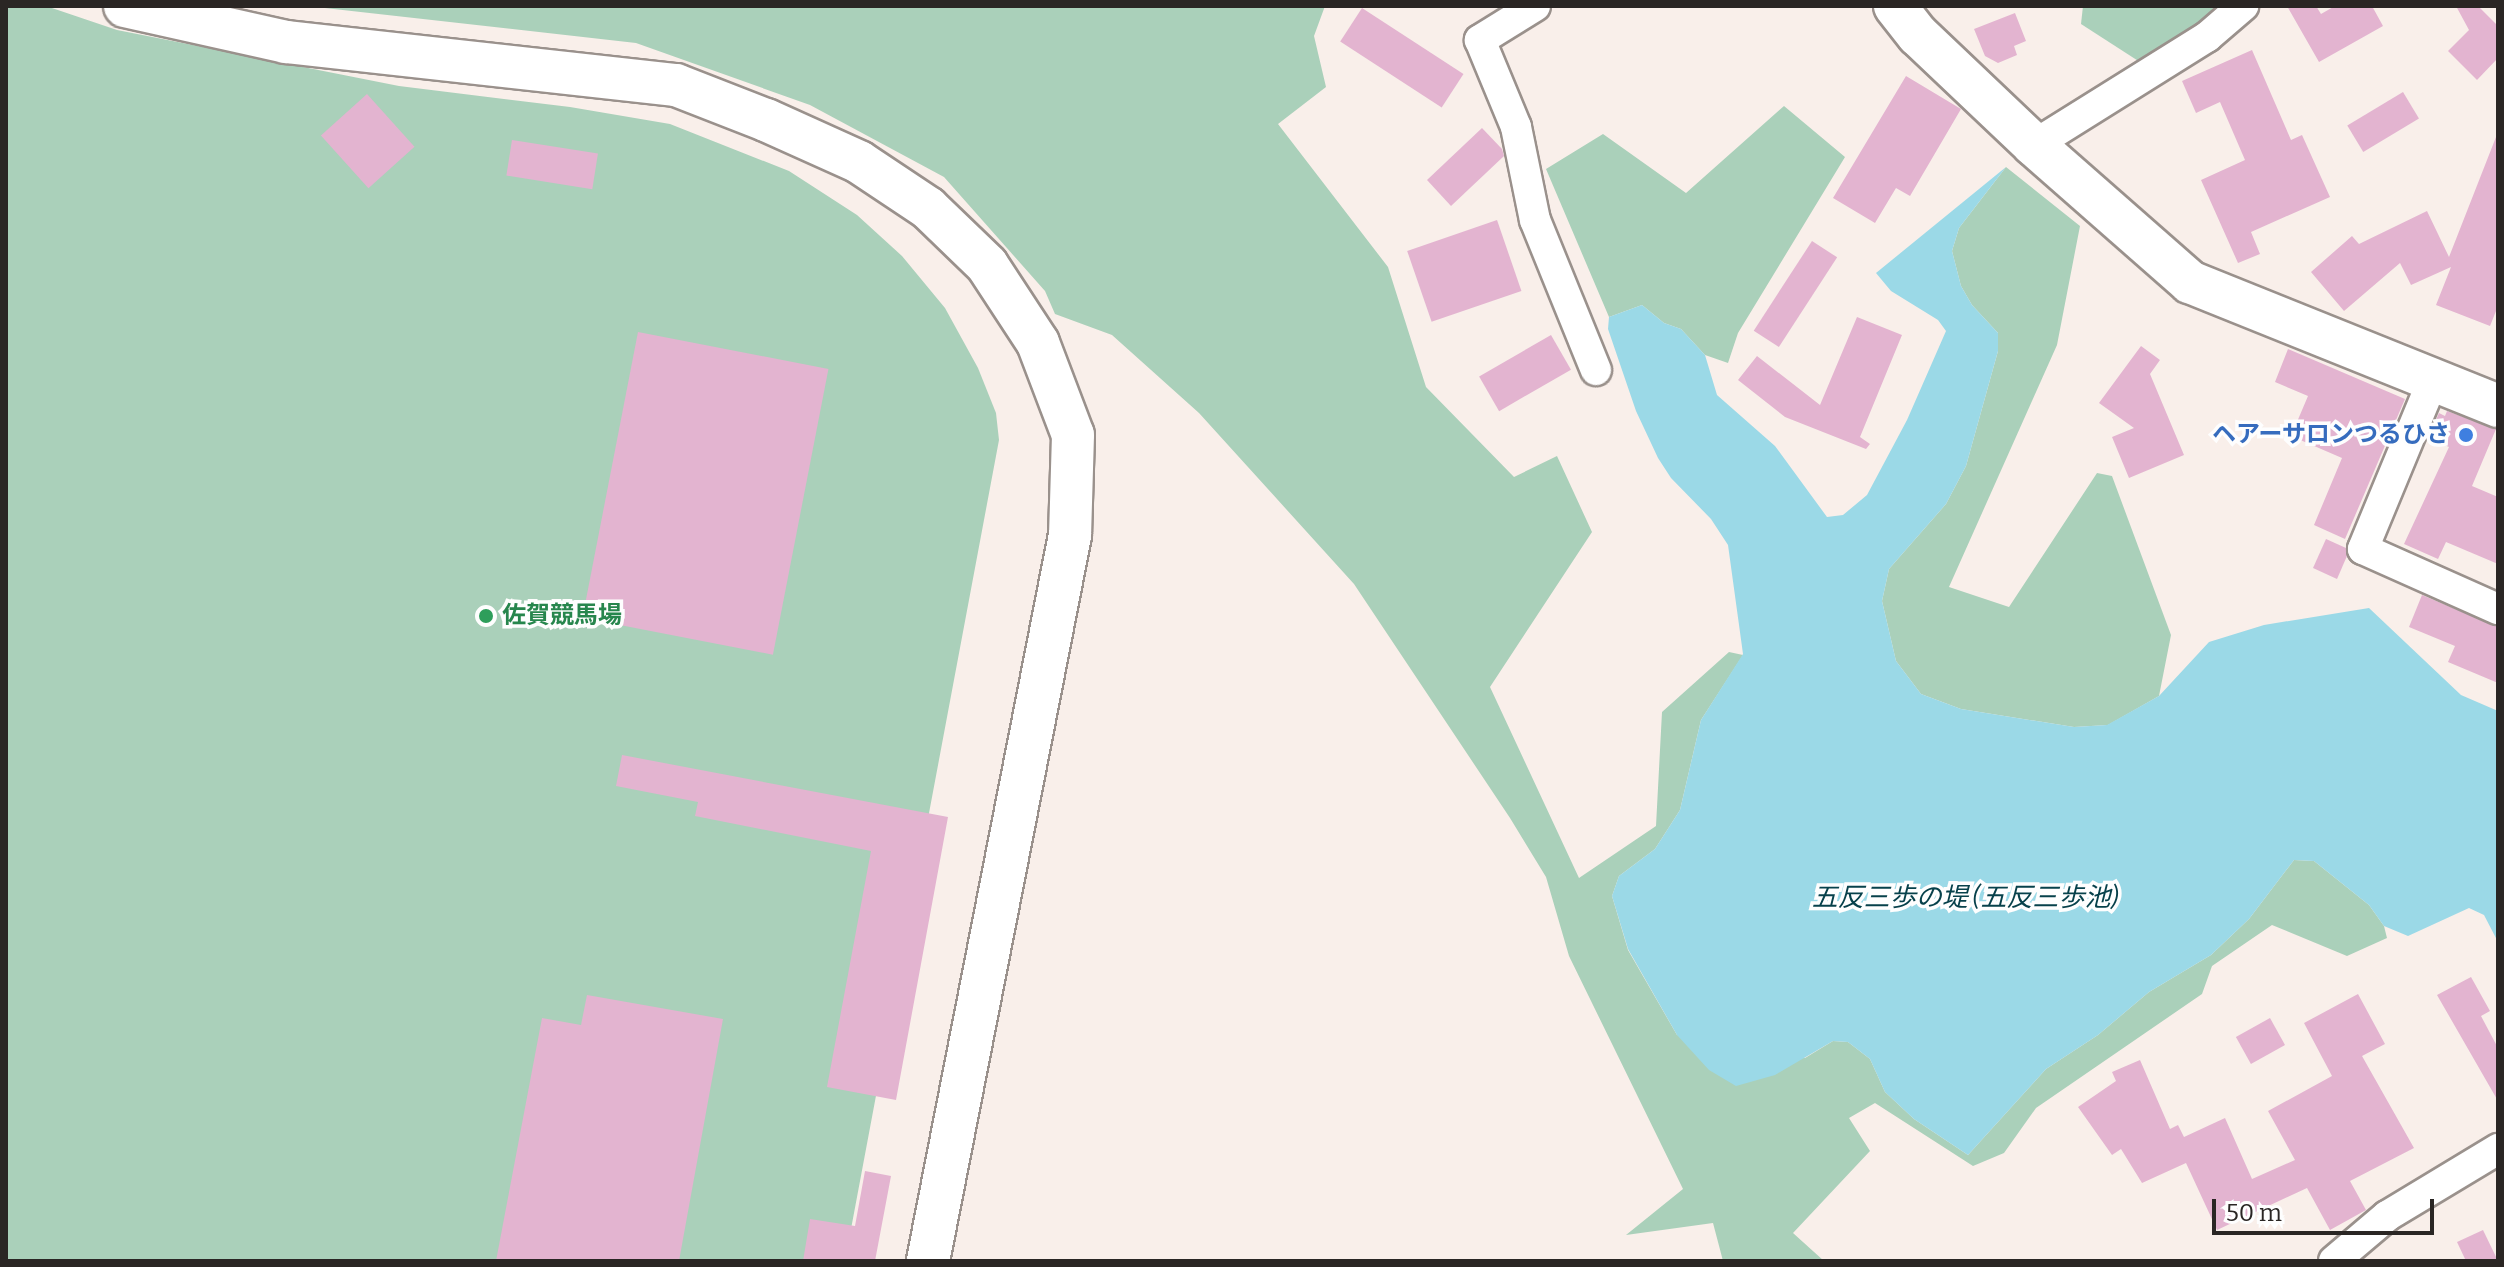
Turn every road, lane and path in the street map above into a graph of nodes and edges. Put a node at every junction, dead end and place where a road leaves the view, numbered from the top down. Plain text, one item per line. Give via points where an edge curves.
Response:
1 (125, 6) edge
2 (1535, 6) edge
3 (1895, 6) edge
4 (2243, 6) edge
5 (2034, 145) junction
6 (1596, 370) dead end
7 (2433, 380) junction
8 (2498, 406) edge
9 (2498, 609) edge
10 (2498, 1149) edge
11 (928, 1261) edge
12 (2334, 1261) edge

1 - 11 street via 286,42 676,85 859,162 928,208 987,265 1038,343 1073,435 1070,535
2 - 6 street via 1480,40 1516,127 1535,220
3 - 5 street via 1918,35
4 - 5 street via 2207,37
5 - 7 street via 2190,282
7 - 8 street
7 - 9 street via 2363,549
10 - 12 street via 2387,1216

